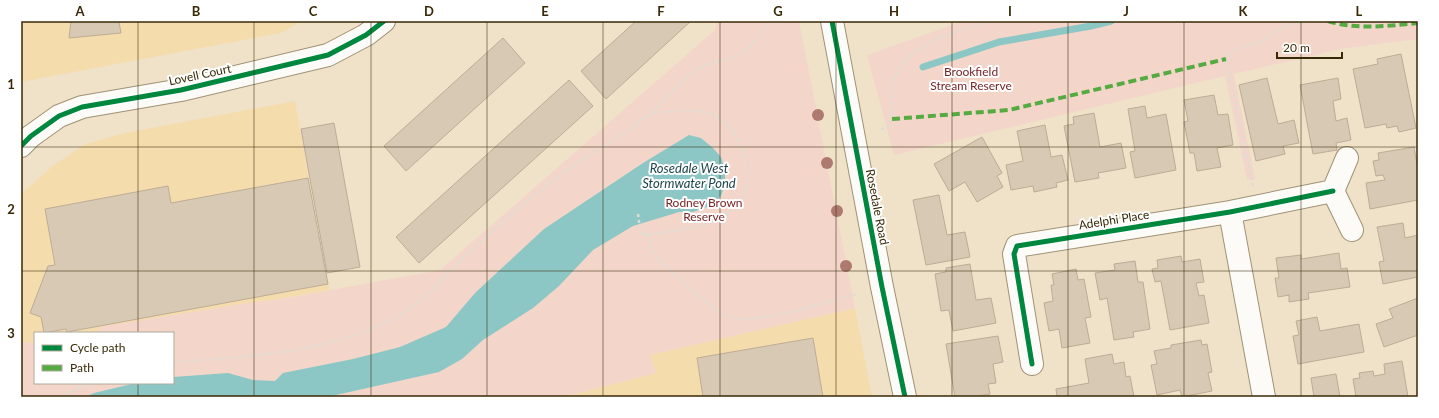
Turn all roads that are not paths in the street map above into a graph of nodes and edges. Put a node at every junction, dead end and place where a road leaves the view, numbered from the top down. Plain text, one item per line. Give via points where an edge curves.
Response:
1 (384, 21) edge
2 (832, 21) edge
3 (21, 146) edge
4 (1347, 158) dead end
5 (1333, 191) junction
6 (1230, 212) junction
7 (1352, 230) dead end
8 (1032, 364) dead end
9 (905, 397) edge
10 (1264, 397) edge

1 - 3 street, Lovell Court via 366,35 328,55 181,90 82,107 59,116
2 - 9 street, Rosedale Road
4 - 5 street
5 - 6 street, Adelphi Place
5 - 7 street
6 - 8 street, Adelphi Place via 1017,246 1014,254
6 - 10 street

